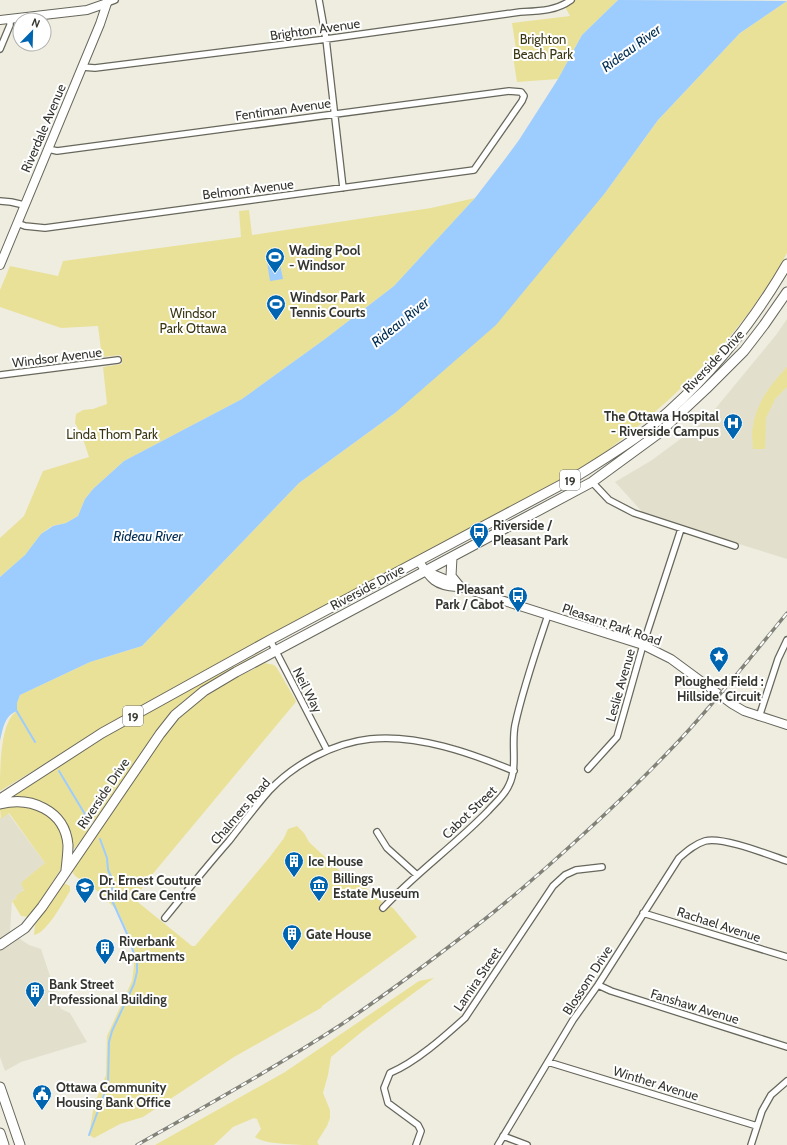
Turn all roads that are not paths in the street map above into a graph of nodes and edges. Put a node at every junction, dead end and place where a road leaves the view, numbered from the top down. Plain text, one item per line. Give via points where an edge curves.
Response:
1 (319, 0) edge
2 (571, 0) edge
3 (110, 1) edge
4 (10, 18) junction
5 (0, 20) edge
6 (326, 39) junction
7 (0, 48) edge
8 (82, 67) junction
9 (334, 113) junction
10 (48, 149) junction
11 (479, 164) joint
12 (343, 188) junction
13 (0, 201) edge
14 (24, 206) junction
15 (17, 223) junction
16 (787, 264) edge
17 (0, 265) edge
18 (787, 292) edge
19 (118, 360) dead end
20 (0, 375) edge
21 (592, 482) junction
22 (681, 529) junction
23 (735, 546) dead end
24 (452, 557) junction
25 (419, 562) junction
26 (425, 571) junction
27 (460, 587) junction
28 (548, 615) junction
29 (270, 640) junction
30 (787, 640) edge
31 (643, 645) junction
32 (276, 651) junction
33 (759, 717) junction
34 (787, 725) edge
35 (327, 750) junction
36 (588, 769) dead end
37 (514, 771) junction
38 (0, 799) edge
39 (0, 804) edge
40 (378, 832) dead end
41 (787, 861) edge
42 (602, 867) dead end
43 (66, 871) junction
44 (417, 875) junction
45 (383, 908) dead end
46 (644, 913) junction
47 (165, 918) dead end
48 (0, 945) edge
49 (787, 958) edge
50 (598, 985) junction
51 (787, 1047) edge
52 (548, 1062) junction
53 (787, 1081) edge
54 (0, 1087) edge
55 (757, 1126) junction
56 (0, 1132) edge
57 (503, 1136) junction
58 (4, 1145) edge
59 (20, 1145) edge
60 (416, 1145) edge
61 (498, 1145) edge
62 (527, 1145) edge
63 (751, 1145) edge

1 - 6 street
2 - 6 street, Brighton Avenue via 550,10
3 - 4 street via 87,10
3 - 8 street, Riverdale Avenue
4 - 5 street
4 - 7 street via 10,25
6 - 8 street, Brighton Avenue via 95,68
6 - 9 street
8 - 10 street, Riverdale Avenue
9 - 10 street, Fentiman Avenue via 56,151
9 - 11 street, Fentiman Avenue via 509,91 521,92 524,96 522,100
9 - 12 street
10 - 14 street, Riverdale Avenue
11 - 12 street, Belmont Avenue via 474,170 461,173
12 - 15 street, Belmont Avenue via 45,228
13 - 14 street
14 - 15 street, Riverdale Avenue
15 - 17 street, Riverdale Avenue
16 - 25 main road, Riverside Drive / 19 via 726,351 696,384 653,424 572,479
18 - 21 main road, Riverside Drive / 19 via 744,351 706,389 660,433
19 - 20 street, Windsor Avenue
21 - 22 street via 609,500 634,513
21 - 24 main road, Riverside Drive / 19
22 - 23 street
22 - 31 street, Leslie Avenue
24 - 26 main road, Riverside Drive / 19
24 - 27 main road via 451,576
25 - 26 street
25 - 29 main road, Riverside Drive / 19
26 - 27 street, Pleasant Park Road
26 - 32 main road, Riverside Drive / 19
27 - 28 street, Pleasant Park Road
28 - 31 street, Pleasant Park Road
28 - 37 street, Cabot Street via 527,679 515,727
29 - 32 street, Neil Way
29 - 38 main road, Riverside Drive / 19 via 102,734
30 - 33 street
31 - 33 street, Pleasant Park Road via 660,652 732,704
31 - 36 street, Leslie Avenue via 617,737
32 - 35 street, Neil Way
32 - 43 main road, Riverside Drive / 19 via 204,691 175,715
33 - 34 street, Pleasant Park Road
35 - 37 street, Chalmers Road via 353,742 390,738 434,744
35 - 47 street, Chalmers Road via 300,765 270,790
37 - 44 street, Cabot Street via 504,794 477,822
39 - 43 main road via 10,801 35,804 54,815 64,830 68,844
40 - 44 street via 387,848
41 - 46 street, Blossom Drive via 724,841 707,840 692,847 679,858
42 - 60 street, Lamira Street via 576,870 565,875 553,886 465,1018 452,1031 403,1067 390,1073 384,1088 388,1103 418,1124 421,1131
43 - 48 main road, Riverside Drive / 19 via 25,928
44 - 45 street, Cabot Street
46 - 49 street, Rachael Avenue
46 - 50 street, Blossom Drive
50 - 51 street, Fanshaw Avenue
50 - 52 street, Blossom Drive
52 - 55 street, Winther Avenue
52 - 57 street, Blossom Drive
53 - 55 street via 771,1095 762,1110
54 - 59 main road
55 - 63 street
56 - 58 main road
57 - 61 street, Blossom Drive
57 - 62 street

